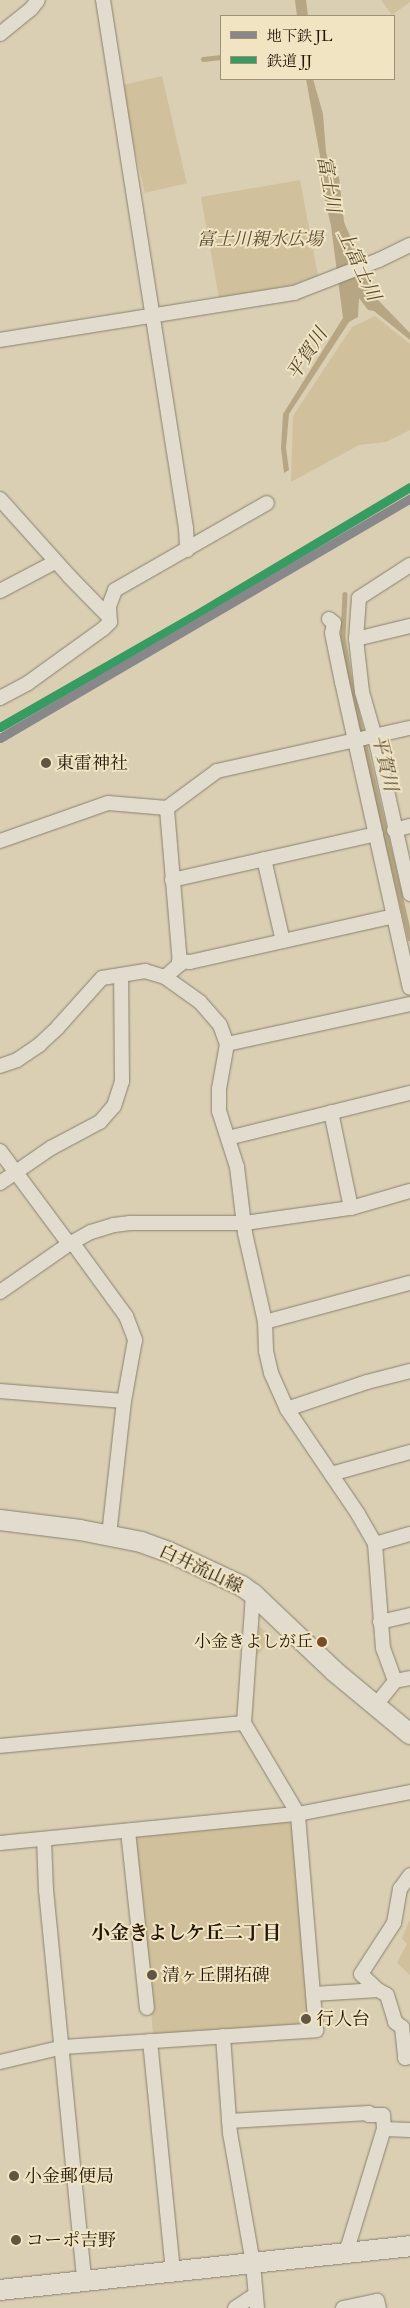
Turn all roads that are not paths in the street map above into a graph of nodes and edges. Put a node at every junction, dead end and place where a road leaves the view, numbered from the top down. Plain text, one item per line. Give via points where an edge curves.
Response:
1 (38, 0) edge
2 (103, 0) edge
3 (0, 34) edge
4 (410, 245) edge
5 (151, 317) junction
6 (0, 340) edge
7 (0, 499) edge
8 (267, 503) dead end
9 (187, 550) junction
10 (55, 562) junction
11 (410, 565) edge
12 (0, 591) edge
13 (109, 617) junction
14 (329, 619) dead end
15 (410, 626) edge
16 (356, 638) junction
17 (0, 698) edge
18 (410, 728) edge
19 (375, 738) junction
20 (356, 742) junction
21 (166, 808) junction
22 (410, 826) edge
23 (394, 830) junction
24 (376, 834) junction
25 (0, 841) edge
26 (264, 859) junction
27 (172, 880) junction
28 (410, 894) edge
29 (394, 916) junction
30 (283, 941) junction
31 (179, 961) junction
32 (121, 975) junction
33 (165, 977) junction
34 (410, 988) edge
35 (410, 1004) edge
36 (227, 1044) junction
37 (0, 1066) edge
38 (410, 1092) edge
39 (331, 1112) junction
40 (228, 1138) junction
41 (0, 1151) edge
42 (16, 1173) junction
43 (0, 1183) edge
44 (410, 1191) edge
45 (351, 1208) junction
46 (244, 1223) junction
47 (70, 1243) junction
48 (410, 1283) edge
49 (0, 1292) edge
50 (265, 1322) junction
51 (410, 1371) edge
52 (0, 1391) edge
53 (124, 1401) junction
54 (287, 1409) junction
55 (410, 1452) edge
56 (331, 1474) junction
57 (0, 1520) edge
58 (109, 1534) junction
59 (410, 1534) edge
60 (374, 1544) junction
61 (253, 1594) junction
62 (410, 1614) edge
63 (380, 1622) junction
64 (410, 1678) edge
65 (395, 1681) junction
66 (375, 1706) junction
67 (244, 1723) junction
68 (410, 1734) edge
69 (0, 1746) edge
70 (410, 1792) edge
71 (298, 1814) junction
72 (128, 1831) junction
73 (44, 1839) junction
74 (0, 1843) edge
75 (410, 1875) edge
76 (378, 1990) junction
77 (313, 1994) junction
78 (147, 2008) dead end
79 (223, 2036) junction
80 (150, 2041) junction
81 (63, 2046) junction
82 (410, 2058) edge
83 (0, 2062) edge
84 (229, 2121) junction
85 (384, 2129) junction
86 (410, 2130) edge
87 (410, 2246) edge
88 (346, 2253) junction
89 (253, 2264) junction
90 (173, 2272) junction
91 (84, 2281) junction
92 (0, 2290) edge
93 (256, 2301) edge
94 (235, 2308) edge
95 (343, 2308) edge
96 (379, 2308) edge

1 - 3 street
2 - 5 street
4 - 5 street via 323,283 275,296
5 - 6 street
5 - 9 street
7 - 10 street
8 - 9 street
9 - 13 street via 115,590
10 - 12 street
10 - 13 street
11 - 16 street via 359,598
13 - 17 street via 110,622 103,629 78,648
14 - 20 street via 334,623 332,633
15 - 16 street
16 - 19 street via 362,692
18 - 19 street
19 - 20 street
19 - 23 street
20 - 21 street via 217,771
20 - 24 street
21 - 25 street via 108,804
21 - 27 street
22 - 23 street
23 - 28 street
24 - 26 street
24 - 29 street
26 - 27 street
26 - 30 street
27 - 31 street
29 - 30 street
29 - 34 street
30 - 31 street via 190,962
31 - 33 street via 180,964
32 - 33 street via 145,972
32 - 37 street via 102,978 39,1045
32 - 42 street via 122,1081 114,1106 100,1122 51,1148
33 - 36 street via 208,1008 220,1025
35 - 36 street
36 - 40 street via 219,1089 219,1111
38 - 39 street
39 - 40 street
39 - 45 street
40 - 46 street via 237,1167
41 - 42 street
42 - 43 street
42 - 47 street
44 - 45 street
45 - 46 street
46 - 47 street via 130,1223 91,1232
46 - 50 street
47 - 49 street
47 - 53 street via 132,1326 136,1340
48 - 50 street
50 - 54 street via 271,1373
51 - 54 street
52 - 53 street
53 - 58 street
54 - 56 street
55 - 56 street
56 - 60 street
57 - 58 main road, 白井流山線
58 - 61 main road, 白井流山線 via 168,1552
59 - 60 street
60 - 63 street
61 - 66 main road, 白井流山線
61 - 67 street
62 - 63 street
63 - 65 street via 383,1648
64 - 65 street
65 - 66 street
66 - 68 main road, 白井流山線
67 - 69 street
67 - 71 street
70 - 71 street
71 - 72 street
71 - 77 street
72 - 73 street
72 - 78 street
73 - 74 street
73 - 81 street via 46,1890
75 - 76 street via 400,1889 394,1923 361,1974
76 - 77 street
76 - 82 street via 387,1995 395,2022 402,2027 405,2058
77 - 79 street via 316,2030
79 - 80 street
79 - 84 street
80 - 81 street
80 - 90 street
81 - 83 street
81 - 91 street
84 - 85 street via 369,2113 383,2114
84 - 89 street
85 - 86 street
85 - 88 street
87 - 88 main road
88 - 89 main road
89 - 90 main road
89 - 93 street
90 - 91 main road
91 - 92 main road
93 - 94 street
95 - 96 street via 377,2301

